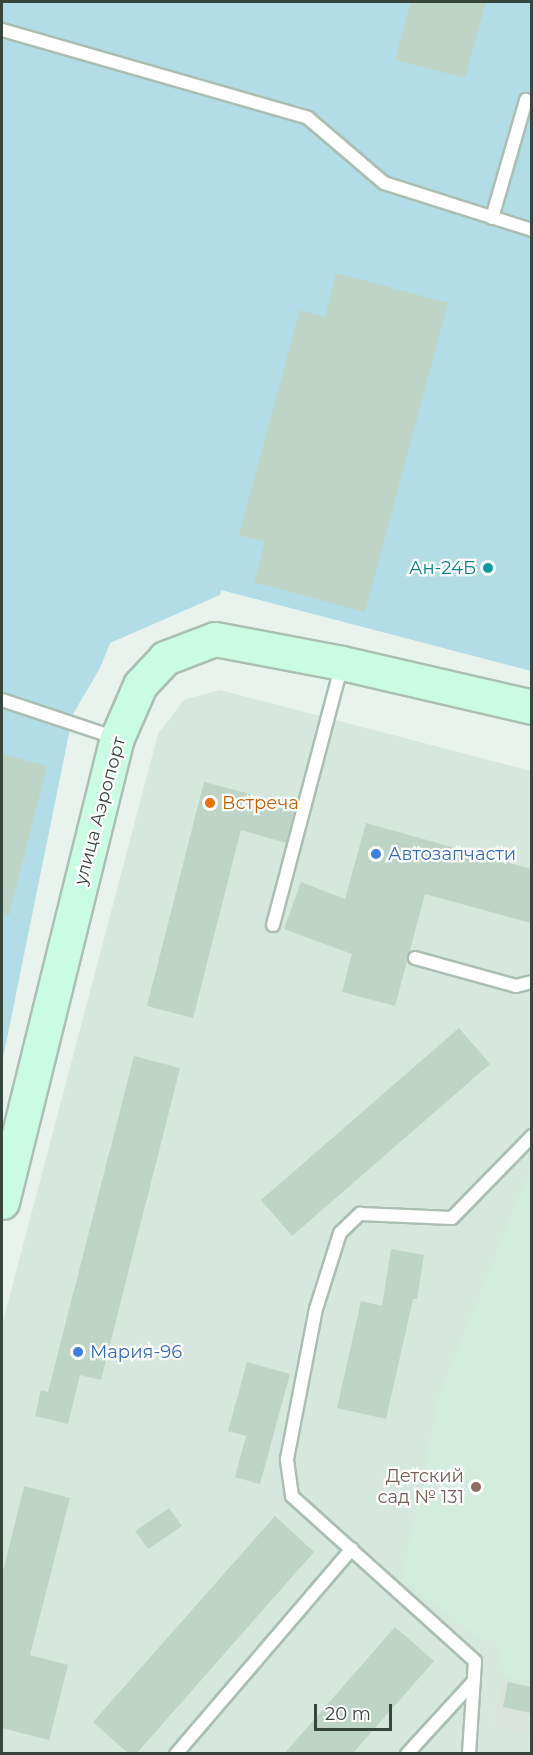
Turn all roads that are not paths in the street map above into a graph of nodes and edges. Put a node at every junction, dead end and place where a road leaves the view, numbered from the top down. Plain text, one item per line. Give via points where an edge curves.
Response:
1 (2, 30) edge
2 (526, 100) dead end
3 (492, 218) junction
4 (531, 230) edge
5 (342, 663) junction
6 (2, 700) edge
7 (531, 707) edge
8 (117, 738) junction
9 (273, 925) dead end
10 (415, 958) dead end
11 (531, 982) edge
12 (531, 1136) edge
13 (2, 1202) edge
14 (352, 1549) junction
15 (474, 1681) junction
16 (176, 1754) edge
17 (407, 1754) edge
18 (469, 1754) edge

1 - 3 lane via 308,118 384,183
2 - 3 lane
3 - 4 lane
5 - 7 main road, улица Аэропорт
5 - 8 main road, улица Аэропорт via 215,639 165,658 140,685
5 - 9 lane
6 - 8 lane
8 - 13 main road, улица Аэропорт
10 - 11 lane via 516,986
12 - 14 lane via 452,1218 360,1214 340,1233 316,1309 286,1459 292,1496
14 - 15 lane via 475,1661
14 - 16 lane
15 - 17 lane
15 - 18 lane

